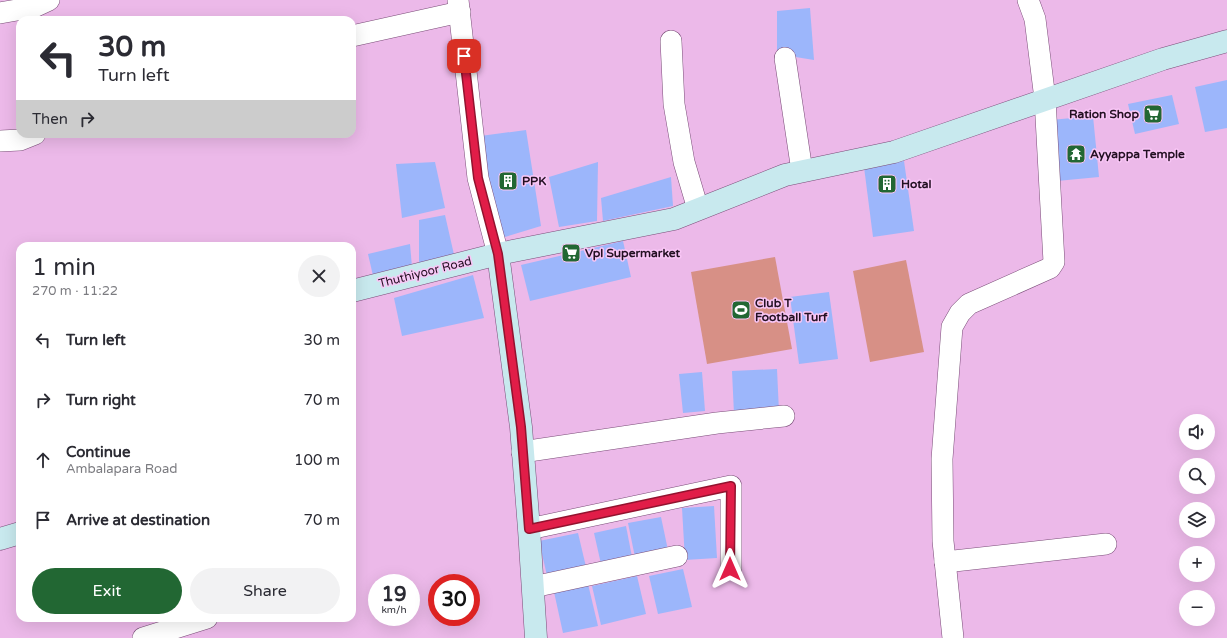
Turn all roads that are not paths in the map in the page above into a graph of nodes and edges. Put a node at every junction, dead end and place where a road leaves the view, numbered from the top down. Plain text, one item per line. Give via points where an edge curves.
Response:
1 (1028, 0) edge
2 (459, 6) edge
3 (39, 9) edge
4 (0, 13) edge
5 (356, 35) edge
6 (671, 41) dead end
7 (1227, 41) edge
8 (785, 58) dead end
9 (1045, 99) junction
10 (25, 138) edge
11 (0, 141) edge
12 (802, 172) junction
13 (698, 209) junction
14 (498, 254) junction
15 (356, 290) edge
16 (784, 416) dead end
17 (522, 452) junction
18 (529, 529) junction
19 (16, 535) edge
20 (0, 539) edge
21 (1106, 544) dead end
22 (677, 556) dead end
23 (946, 562) junction
24 (730, 569) dead end
25 (533, 587) junction
26 (194, 622) edge
27 (143, 638) edge
28 (536, 638) edge
29 (953, 638) edge

1 - 9 street via 1035,19
2 - 5 street
2 - 14 street via 478,178
3 - 4 street
6 - 13 street via 674,104 684,162
7 - 9 main road, Thuthiyoor Road via 1163,59
8 - 12 street
9 - 12 main road, Thuthiyoor Road via 894,152
9 - 23 street via 1054,262 1050,268 969,304 952,327 942,459
10 - 11 street
12 - 13 main road, Thuthiyoor Road via 785,175
13 - 14 main road, Thuthiyoor Road via 674,219
14 - 15 main road, Thuthiyoor Road
14 - 17 main road via 521,427
16 - 17 street via 717,423
17 - 18 main road
18 - 24 street via 731,486
18 - 25 main road
19 - 20 main road
21 - 23 street
22 - 25 street
23 - 29 street
25 - 28 main road
26 - 27 street

